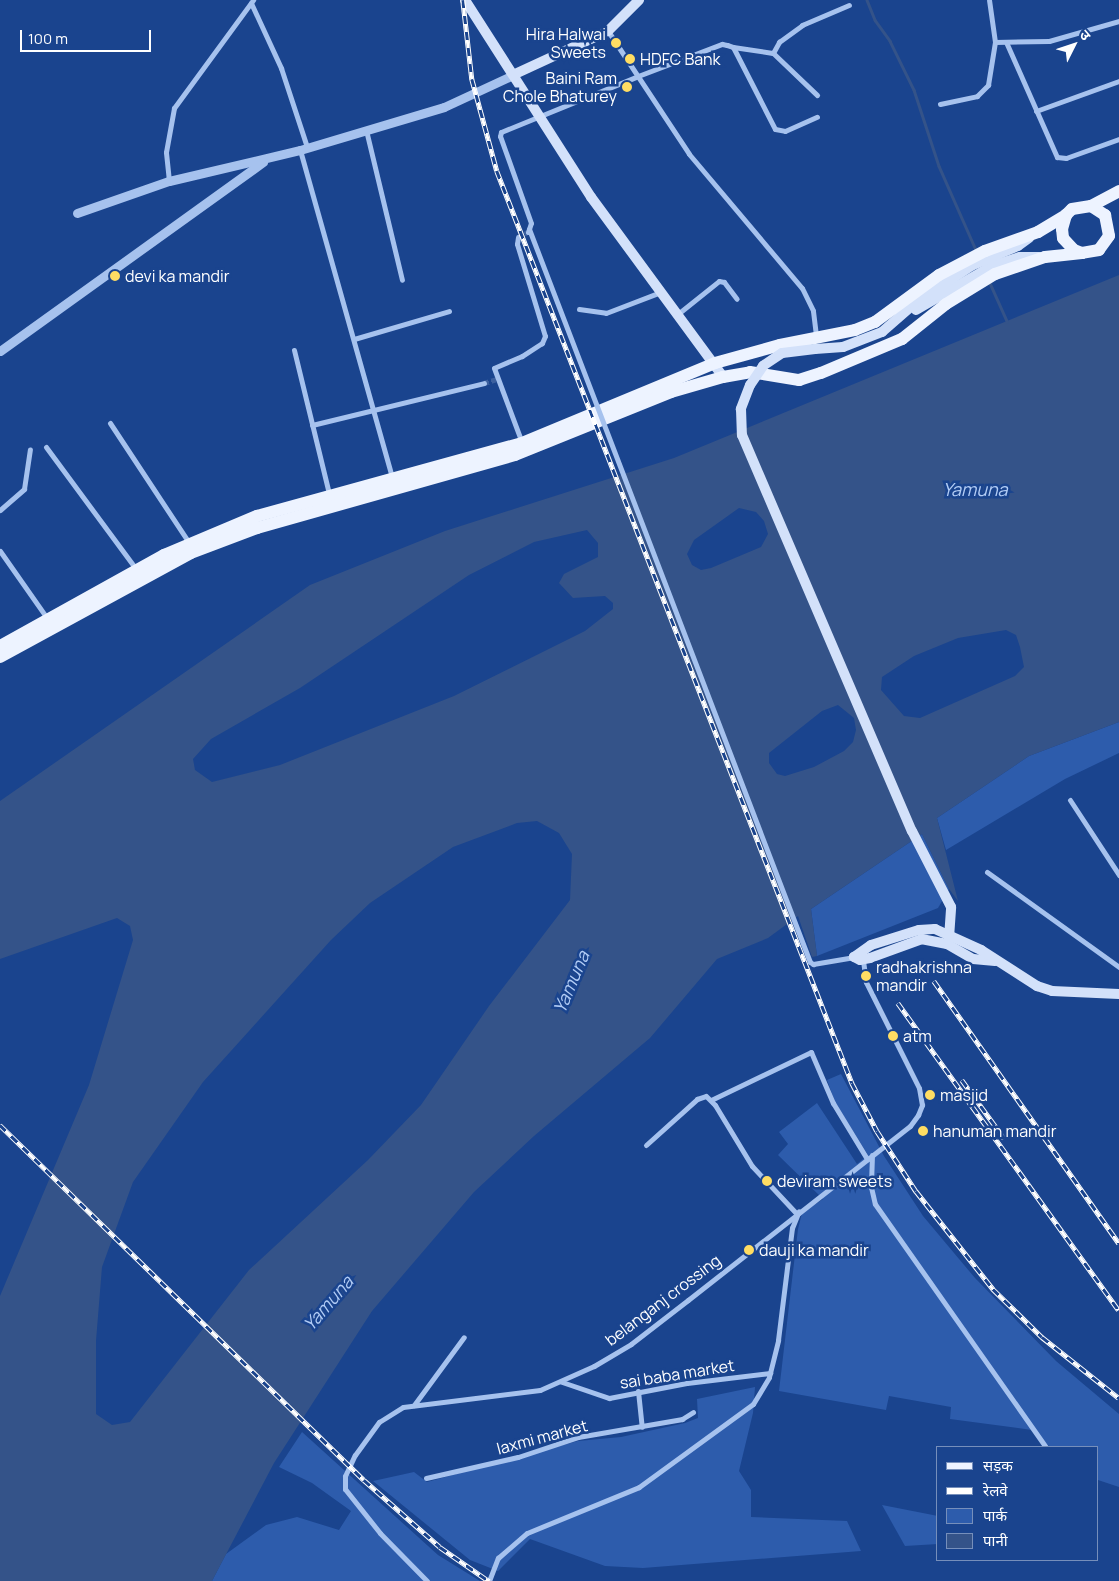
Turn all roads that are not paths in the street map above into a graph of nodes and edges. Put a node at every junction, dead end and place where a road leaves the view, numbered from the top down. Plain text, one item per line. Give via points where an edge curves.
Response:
1 (465, 0) edge
2 (639, 0) edge
3 (989, 0) edge
4 (252, 2) edge
5 (849, 5) dead end
6 (1119, 21) edge
7 (608, 31) junction
8 (995, 42) junction
9 (1006, 42) junction
10 (733, 47) junction
11 (773, 53) junction
12 (514, 74) junction
13 (638, 76) junction
14 (1119, 81) edge
15 (817, 95) dead end
16 (940, 104) dead end
17 (1036, 111) junction
18 (537, 117) junction
19 (817, 117) dead end
20 (366, 130) junction
21 (1119, 139) edge
22 (304, 148) junction
23 (267, 158) junction
24 (169, 181) junction
25 (1119, 191) edge
26 (1091, 206) junction
27 (77, 213) dead end
28 (1066, 215) junction
29 (1119, 222) edge
30 (1109, 236) junction
31 (518, 237) dead end
32 (1082, 253) junction
33 (990, 262) junction
34 (973, 270) junction
35 (402, 280) dead end
36 (662, 292) junction
37 (738, 299) dead end
38 (579, 309) dead end
39 (449, 311) dead end
40 (679, 314) junction
41 (354, 339) junction
42 (816, 344) junction
43 (294, 350) dead end
44 (0, 351) edge
45 (715, 363) junction
46 (723, 377) junction
47 (484, 383) tunnel mouth
48 (373, 411) junction
49 (110, 423) dead end
50 (312, 426) junction
51 (522, 443) junction
52 (46, 447) dead end
53 (30, 448) dead end
54 (392, 479) junction
55 (329, 495) junction
56 (0, 510) edge
57 (189, 543) junction
58 (0, 551) edge
59 (136, 570) junction
60 (49, 620) junction
61 (0, 646) edge
62 (0, 657) edge
63 (1070, 800) dead end
64 (987, 872) dead end
65 (1119, 875) edge
66 (950, 933) junction
67 (903, 940) junction
68 (947, 944) junction
69 (859, 958) junction
70 (995, 961) junction
71 (1119, 968) edge
72 (1119, 994) edge
73 (711, 1100) junction
74 (646, 1145) dead end
75 (870, 1157) junction
76 (797, 1212) junction
77 (464, 1337) dead end
78 (770, 1373) junction
79 (562, 1382) junction
80 (638, 1391) junction
81 (414, 1405) junction
82 (693, 1412) dead end
83 (642, 1428) junction
84 (1045, 1446) edge
85 (426, 1478) dead end
86 (427, 1581) edge
87 (489, 1581) edge

1 - 12 main road
2 - 7 main road
3 - 8 street
4 - 22 street via 281,68
4 - 24 street via 174,108 166,152
5 - 11 street via 802,25 779,42
6 - 9 street via 1067,38
7 - 12 main road
7 - 13 street
8 - 9 street
8 - 16 street via 985,90 969,99
9 - 17 street
10 - 11 street
10 - 13 street via 722,44
10 - 19 street via 775,130 785,131
11 - 15 street
12 - 18 main road
12 - 20 street via 444,107
13 - 18 street
13 - 42 street via 689,154 802,288 813,311
14 - 17 street
17 - 21 street via 1057,157 1066,158
18 - 36 main road via 618,237
18 - 69 street, bridge via 505,129 500,136 531,223 528,230 810,962
20 - 22 street
20 - 35 street
22 - 23 street
22 - 41 street
23 - 24 street
23 - 44 street
24 - 27 street
25 - 26 main road
26 - 28 main road via 1080,206
26 - 30 main road via 1105,215
28 - 32 main road via 1063,238 1067,245
28 - 33 main road
29 - 30 main road
30 - 32 main road via 1099,250
31 - 51 street via 517,244 545,336 542,343 522,356 494,368
32 - 33 main road
33 - 34 main road
33 - 34 main road
34 - 42 main road via 939,275 875,322
34 - 42 main road via 864,341
34 - 46 main road via 946,304 902,340 799,380 750,372
36 - 38 street via 606,313
36 - 40 main road
37 - 40 street via 724,282 719,281
39 - 41 street
40 - 45 main road
41 - 48 street
42 - 45 main road
42 - 66 main road, bridge via 782,353 763,366 750,385 741,409 742,435 912,831 951,907
43 - 50 street
45 - 46 main road
45 - 51 main road
46 - 62 main road via 671,392 515,455 294,516 190,553
47 - 48 street
48 - 50 street
48 - 54 street
49 - 57 street
50 - 55 street
51 - 54 main road
52 - 59 street
53 - 56 street via 24,489
54 - 55 main road
55 - 57 main road via 257,516
57 - 59 main road
58 - 60 street
59 - 60 main road
60 - 61 main road
63 - 65 street
64 - 71 street
66 - 67 main road via 934,928
66 - 68 main road
66 - 70 main road
67 - 68 main road via 922,939
67 - 69 main road
68 - 70 main road via 973,959
69 - 75 street, belanganj crossing via 863,975 919,1088 922,1105 910,1126
70 - 72 main road via 1037,986 1052,991
73 - 74 street via 701,1096
73 - 75 street via 811,1052 833,1102
73 - 76 street via 752,1166
75 - 76 street, belanganj crossing
75 - 84 street via 875,1204
76 - 78 street
76 - 79 street, belanganj crossing via 631,1344
77 - 81 street
78 - 80 street, sai baba market
78 - 87 street via 753,1404 705,1442 628,1493 527,1533 498,1558
79 - 80 street, sai baba market via 609,1398
79 - 81 street, belanganj crossing via 514,1395
80 - 83 street
81 - 86 street, belanganj crossing via 396,1409 379,1422 355,1455 344,1482 349,1498
82 - 83 street, laxmi market via 682,1419
83 - 85 street, laxmi market via 578,1437 518,1457

